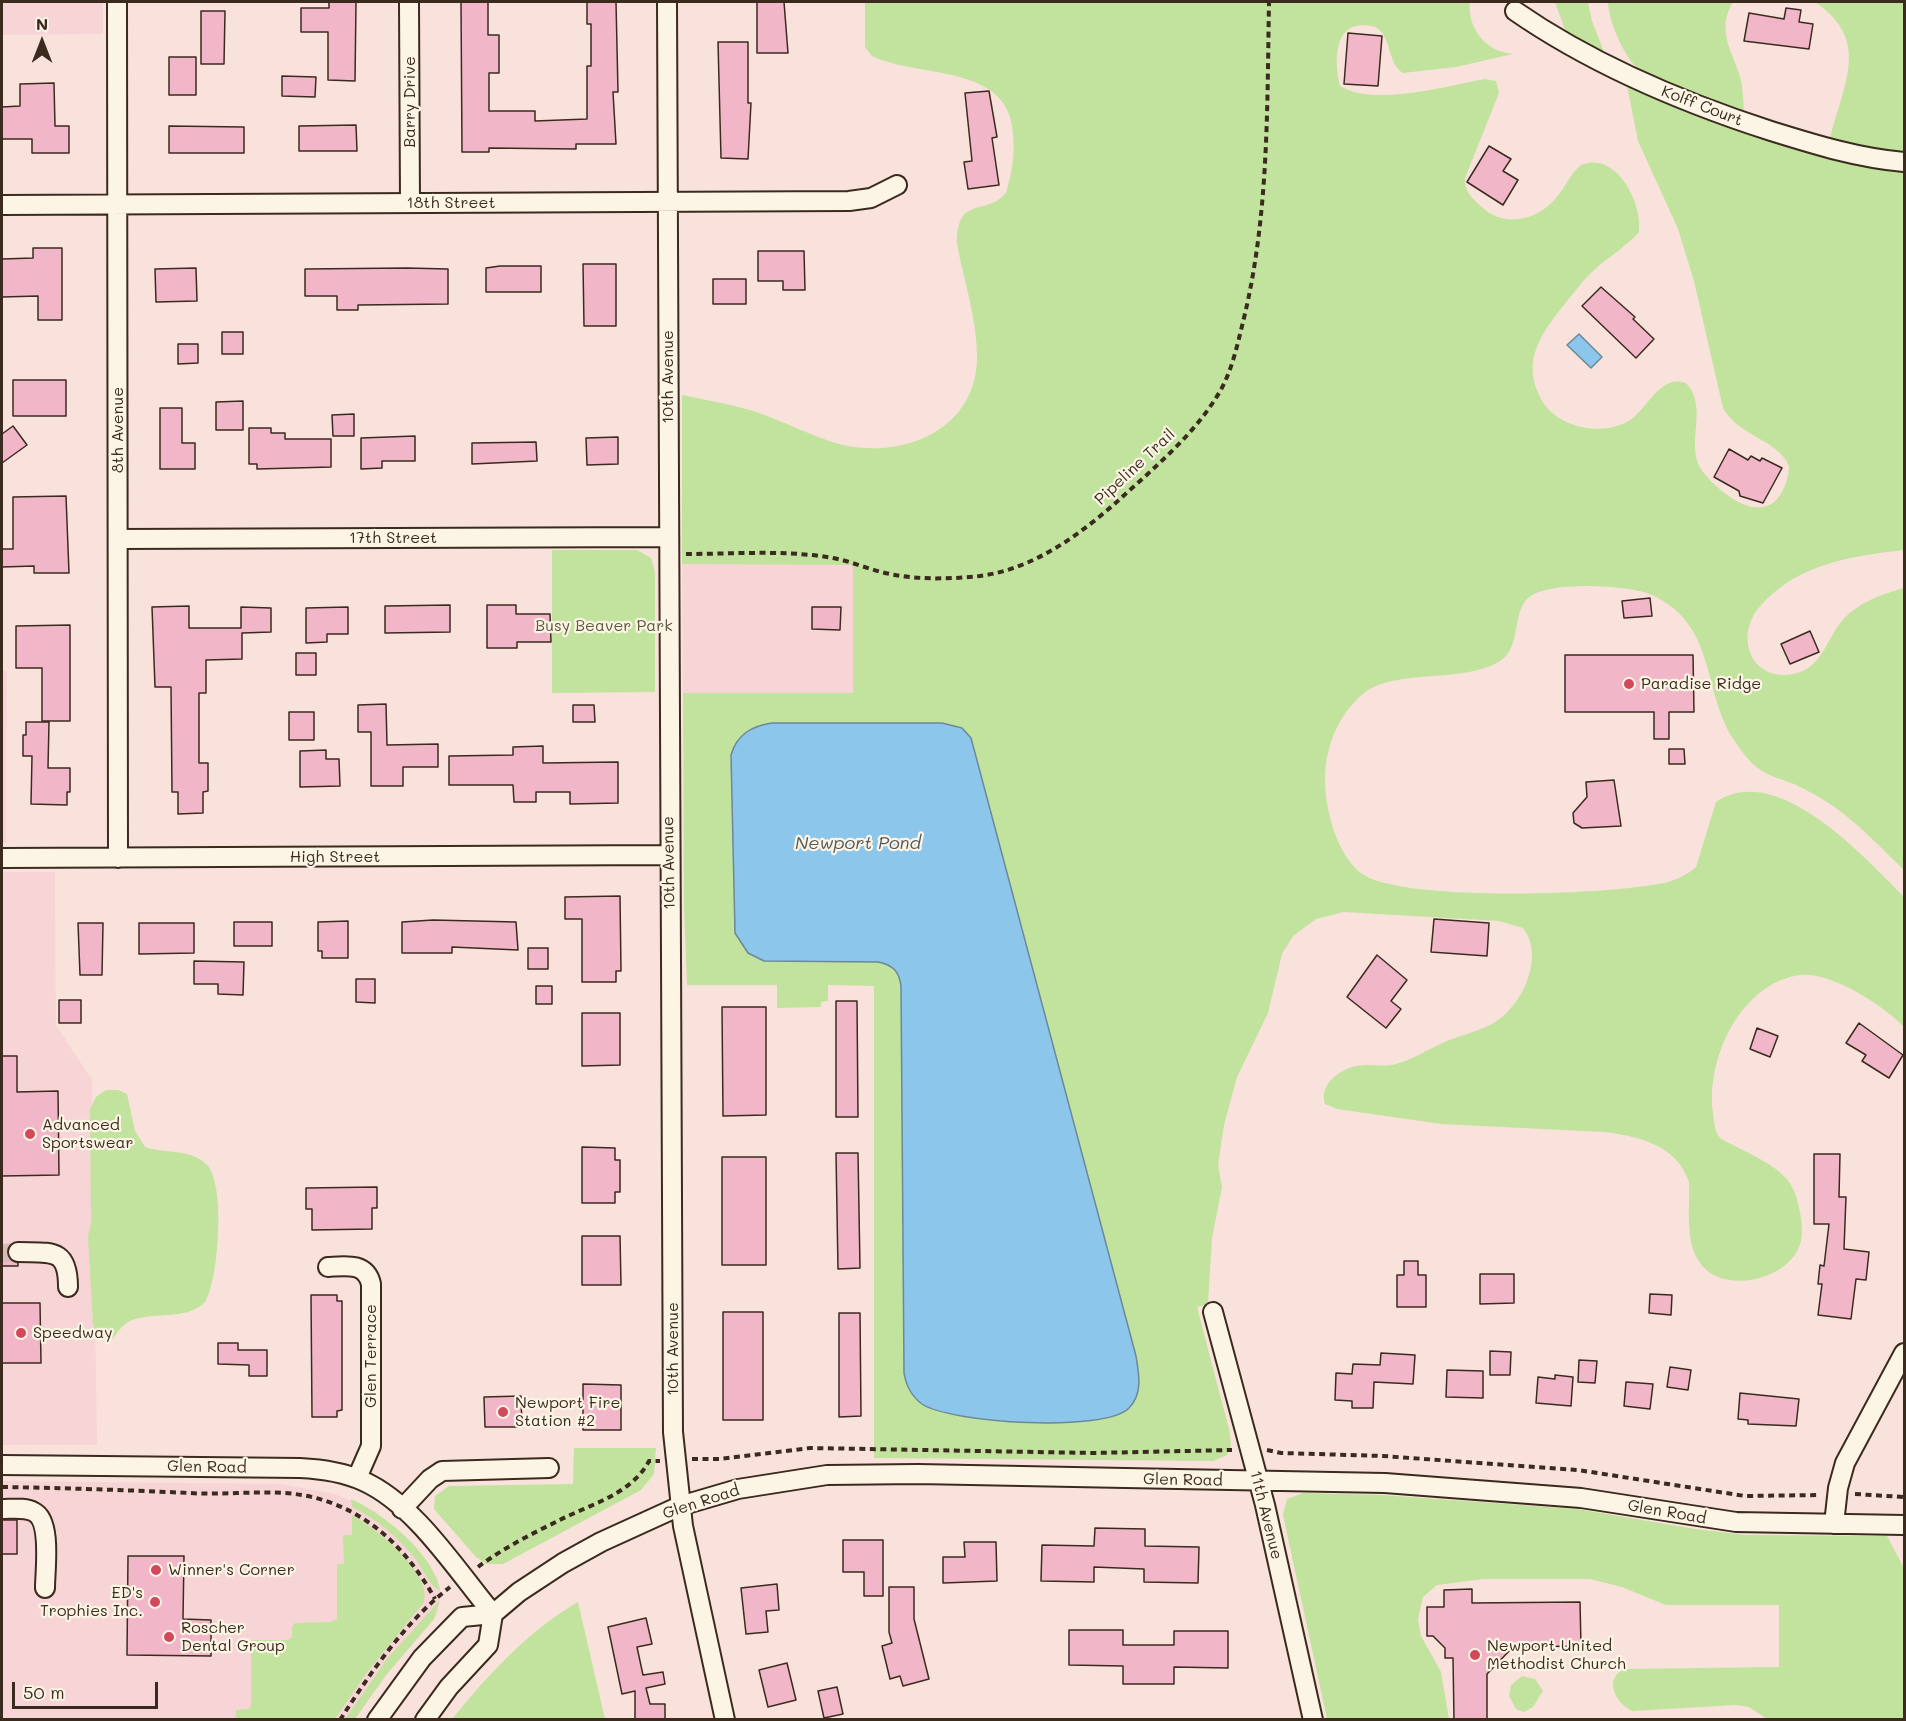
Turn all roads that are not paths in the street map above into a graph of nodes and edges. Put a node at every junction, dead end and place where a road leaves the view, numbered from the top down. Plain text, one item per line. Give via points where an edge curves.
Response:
1 (117, 2) edge
2 (409, 2) edge
3 (667, 2) edge
4 (1515, 11) dead end
5 (1905, 162) edge
6 (897, 185) dead end
7 (410, 203) junction
8 (669, 203) junction
9 (118, 204) junction
10 (2, 205) edge
11 (118, 539) junction
12 (667, 545) junction
13 (669, 855) junction
14 (2, 858) edge
15 (118, 858) junction
16 (18, 1252) tunnel mouth
17 (328, 1267) dead end
18 (68, 1287) dead end
19 (1213, 1312) dead end
20 (1905, 1353) edge
21 (2, 1465) edge
22 (549, 1468) dead end
23 (357, 1479) junction
24 (1259, 1480) junction
25 (680, 1506) junction
26 (2, 1509) edge
27 (402, 1509) junction
28 (1834, 1524) junction
29 (1905, 1525) edge
30 (45, 1588) dead end
31 (493, 1614) junction
32 (376, 1719) edge
33 (425, 1719) edge
34 (725, 1719) edge
35 (1313, 1719) edge

1 - 9 street, 8th Avenue
2 - 7 street, Barry Drive
3 - 8 street, 10th Avenue
4 - 5 street, Kolff Court via 1604,64 1697,106 1836,151
6 - 8 street, 18th Street via 877,196 857,200
7 - 8 street, 18th Street
7 - 9 street, 18th Street
8 - 12 street, 10th Avenue
9 - 10 street, 18th Street
9 - 11 street, 8th Avenue
11 - 12 street, 17th Street
11 - 15 street, 8th Avenue
12 - 13 street, 10th Avenue
13 - 15 street, High Street
13 - 25 street, 10th Avenue via 673,1432
14 - 15 street, High Street
16 - 18 street via 53,1253 60,1257 67,1268
17 - 23 street, Glen Terrace via 360,1268 370,1281 371,1446
19 - 24 street, 11th Avenue
20 - 28 street via 1845,1463
21 - 23 street, Glen Road via 300,1468 327,1470
22 - 27 street via 442,1471
23 - 27 street, Glen Road via 379,1490
24 - 25 street, Glen Road via 827,1475 738,1489
24 - 28 street, Glen Road via 1385,1483 1531,1494 1609,1502 1714,1520
24 - 35 street, 11th Avenue
25 - 31 street, Glen Road via 569,1559
25 - 34 street, 10th Avenue
26 - 30 street via 32,1510 42,1519
27 - 31 street, Glen Road
28 - 29 street, Glen Road
31 - 32 street via 462,1617 422,1658
31 - 33 street via 488,1645

